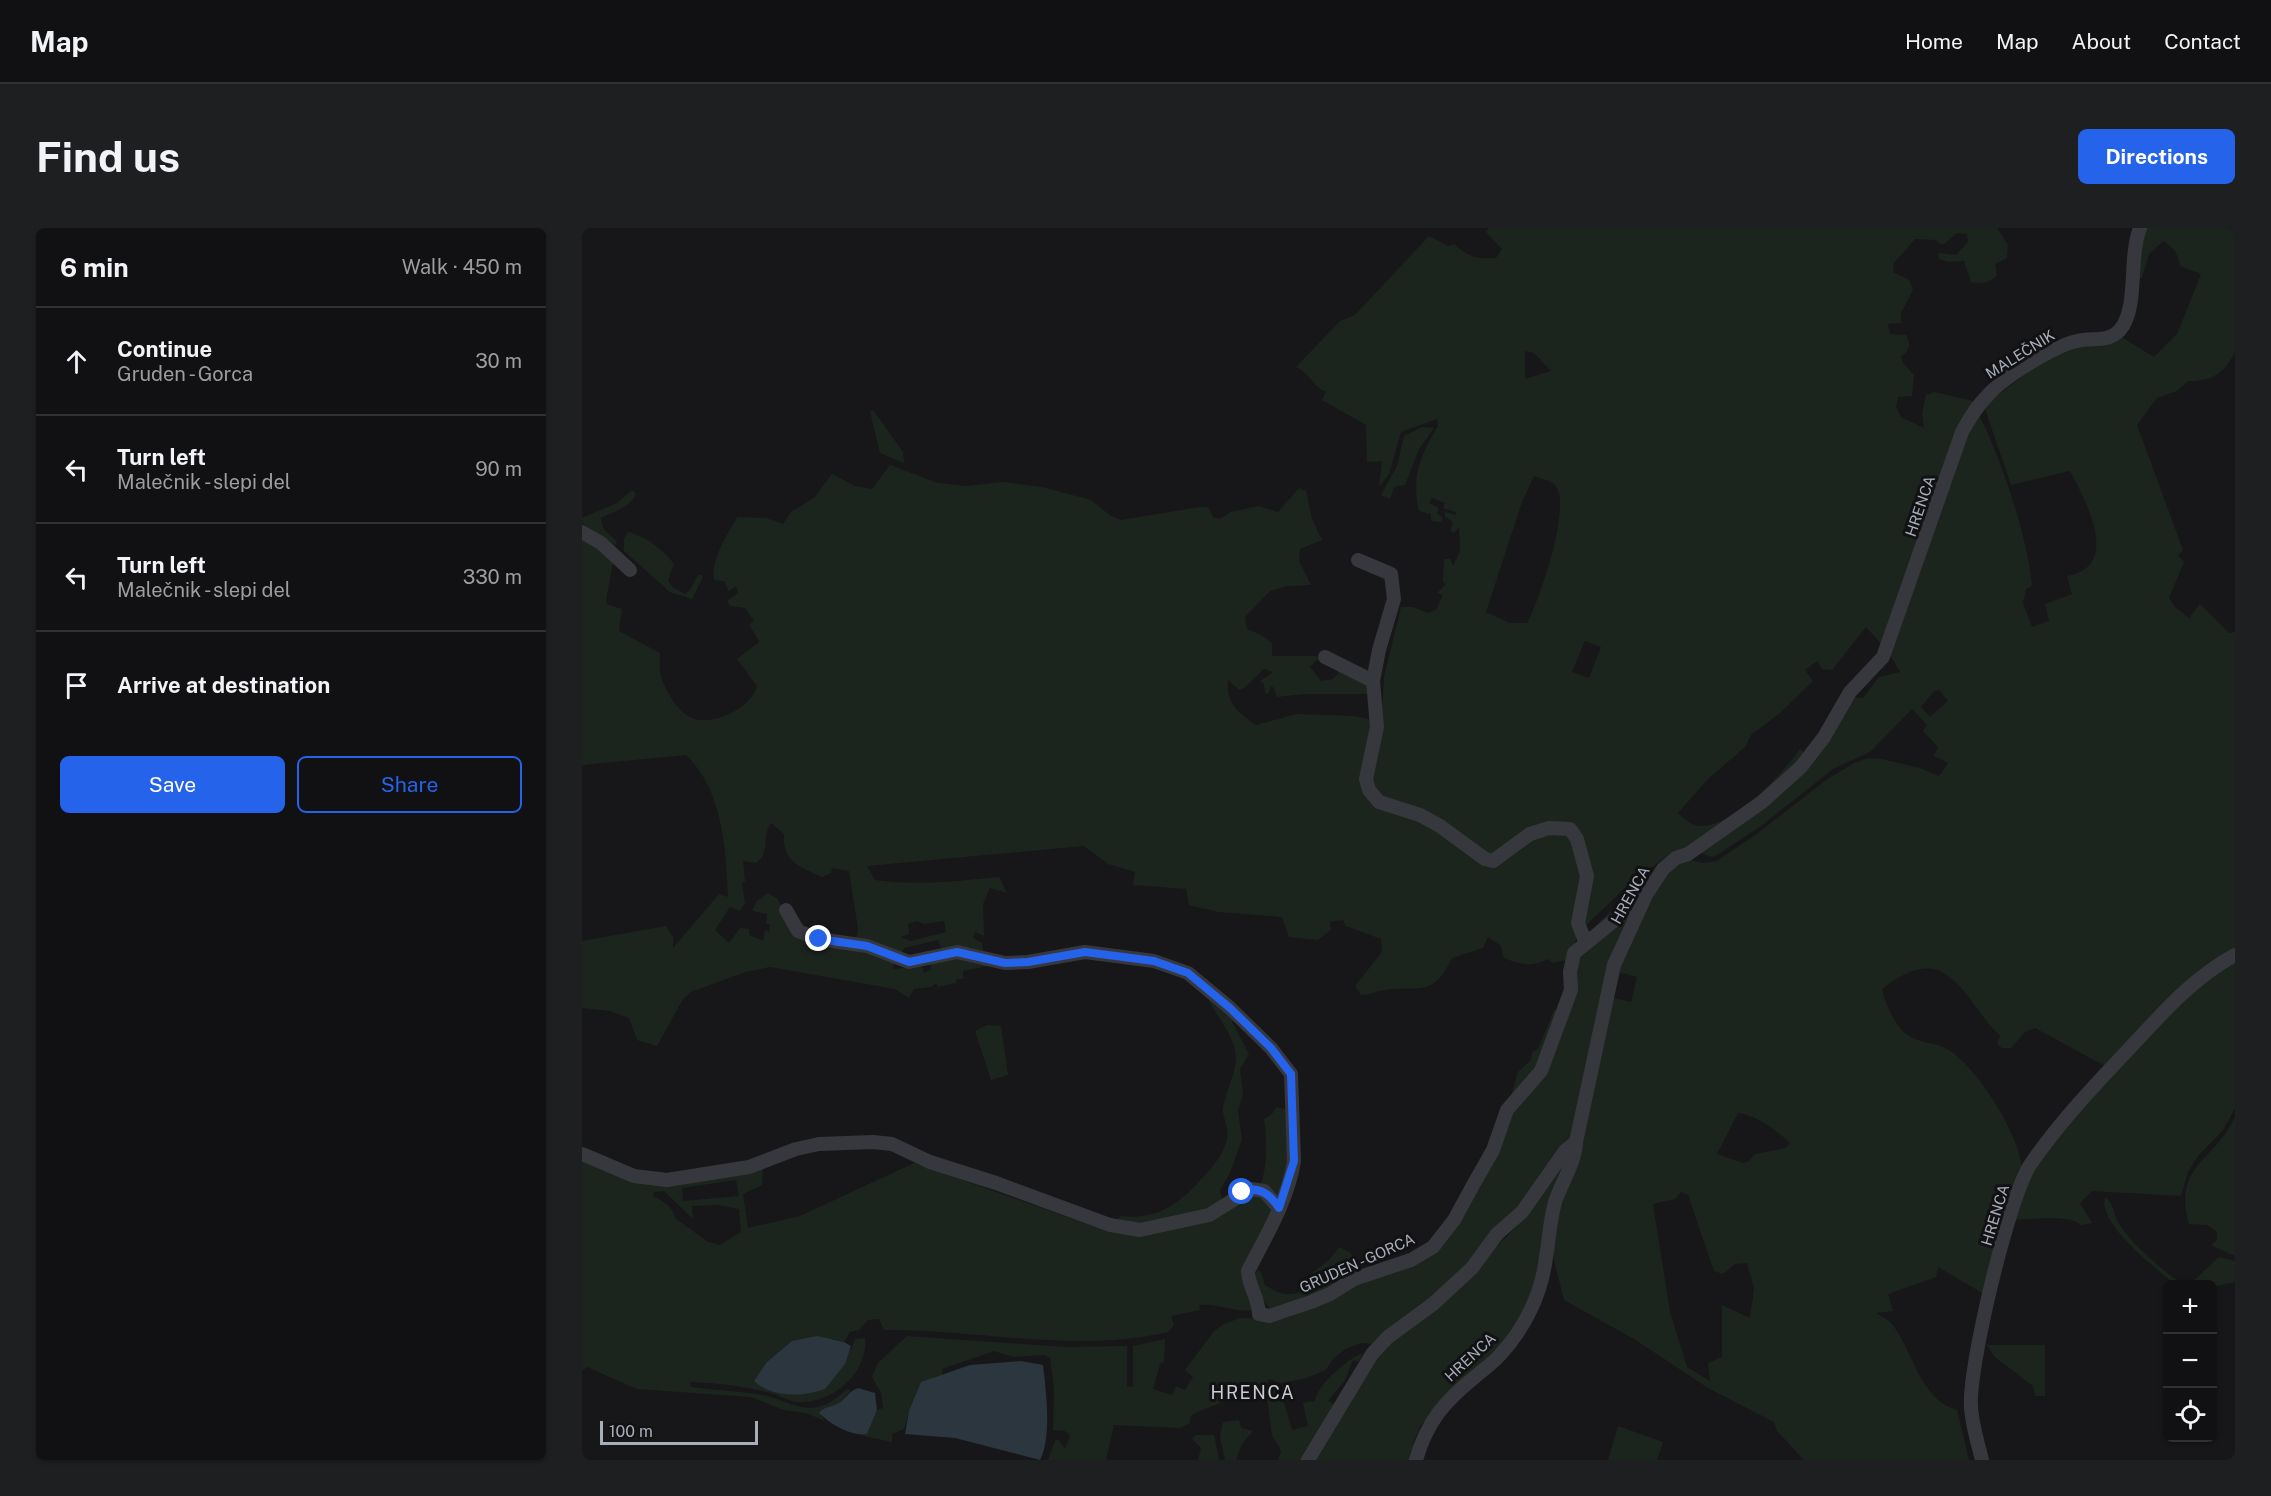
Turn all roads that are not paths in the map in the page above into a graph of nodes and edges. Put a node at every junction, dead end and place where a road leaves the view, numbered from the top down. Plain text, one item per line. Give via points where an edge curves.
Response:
1 (2140, 228) edge
2 (1978, 405) joint
3 (582, 532) edge
4 (1358, 560) dead end
5 (630, 570) dead end
6 (1325, 657) dead end
7 (1373, 681) junction
8 (1646, 895) junction
9 (786, 910) dead end
10 (1585, 941) junction
11 (2235, 955) edge
12 (1576, 1142) junction
13 (582, 1154) edge
14 (1279, 1208) junction
15 (1982, 1459) edge
16 (1308, 1460) edge
17 (1416, 1460) edge

1 - 2 street, MALEČNIK via 2132,262 2131,309 2119,331 2112,337 2060,346 1990,392
2 - 8 street, HRENCA via 1962,432 1883,657 1850,692 1801,767 1762,802 1688,854 1676,858 1663,869
3 - 5 street via 601,543
4 - 7 street via 1391,574 1394,599
6 - 7 street
7 - 10 street via 1377,727 1366,779 1369,790 1380,802 1420,815 1493,861 1530,834 1549,828 1570,829 1577,839 1587,876 1578,923
8 - 10 street, GRUDEN - GORCA
8 - 12 street, HRENCA via 1614,964
9 - 14 street via 798,931 819,939 867,946 909,962 957,952 1005,963 1085,952 1154,961 1188,973 1263,1040 1291,1074 1294,1161
10 - 14 street, GRUDEN - GORCA via 1574,953 1571,990 1541,1071 1507,1110 1483,1168 1454,1220 1432,1247 1411,1260 1354,1279 1311,1302 1270,1316 1259,1314 1248,1271
11 - 15 street, HRENCA via 2193,982 2174,1001 2092,1088 2029,1166 2006,1232 1979,1344 1970,1405
12 - 16 street via 1472,1268 1372,1354
12 - 17 street, HRENCA via 1575,1156 1556,1202 1532,1308 1499,1357 1437,1413 1425,1432
13 - 14 street via 634,1176 667,1180 749,1167 819,1144 873,1142 902,1147 930,1162 1110,1225 1140,1230 1209,1215 1251,1189 1264,1191

